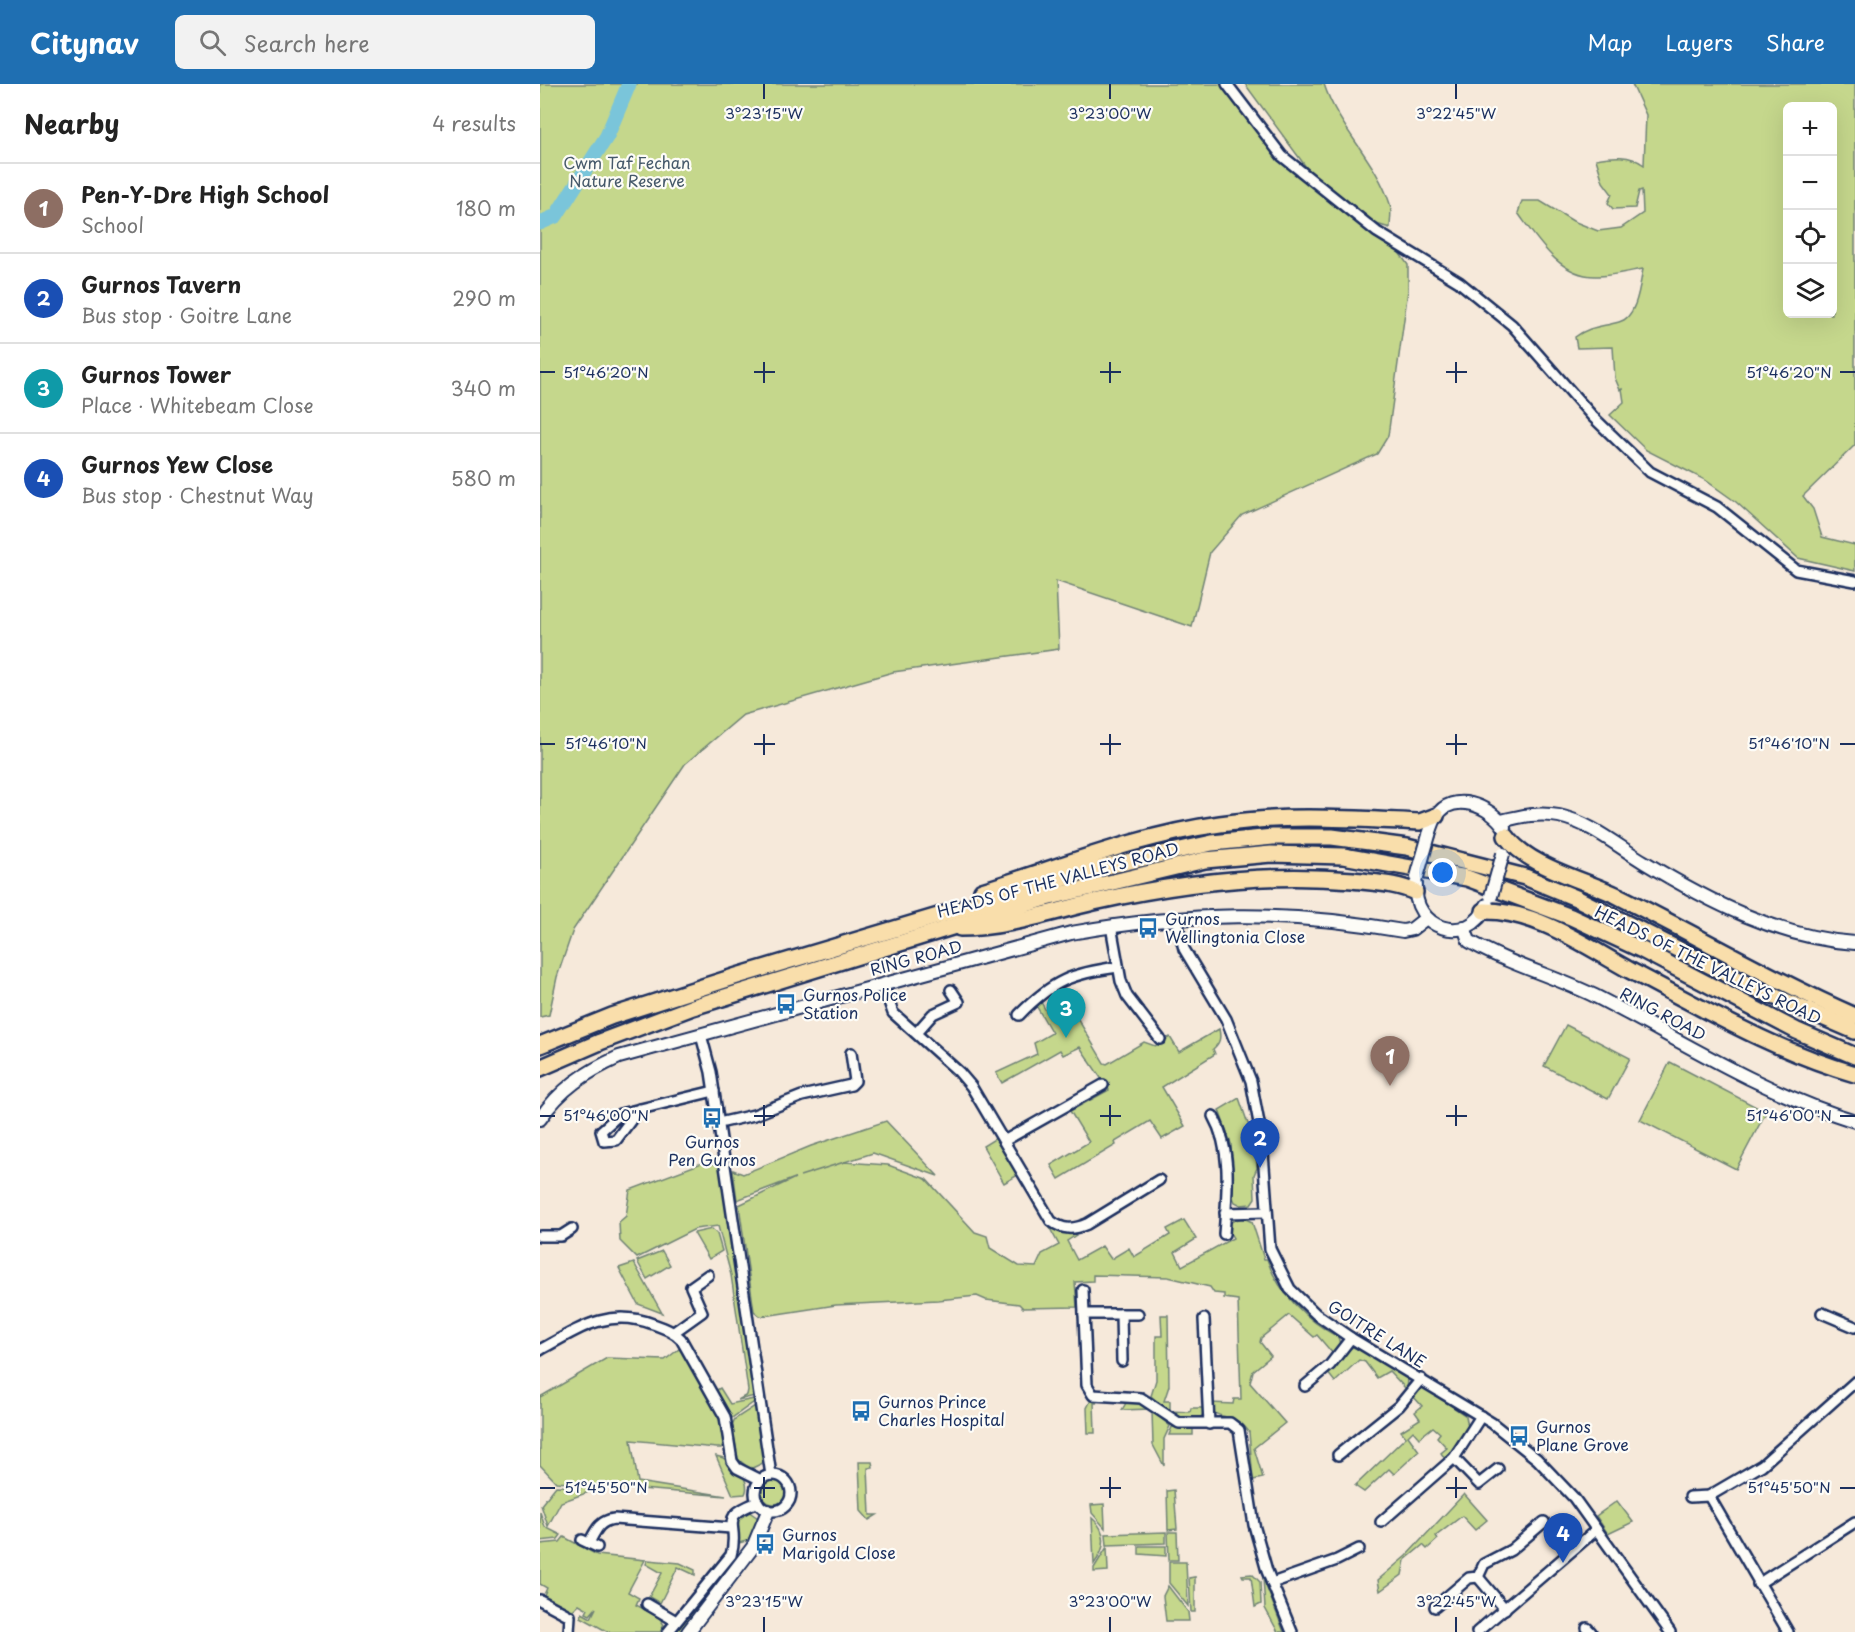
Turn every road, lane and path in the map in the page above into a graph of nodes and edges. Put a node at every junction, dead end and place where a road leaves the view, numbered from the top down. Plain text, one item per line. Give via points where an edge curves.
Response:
1 (1227, 84) edge
2 (1855, 581) edge
3 (1436, 816) junction
4 (1501, 821) junction
5 (1506, 836) junction
6 (1416, 885) junction
7 (1485, 911) junction
8 (1176, 918) junction
9 (1426, 918) junction
10 (940, 921) junction
11 (1111, 926) junction
12 (1464, 927) junction
13 (1855, 943) edge
14 (1118, 967) junction
15 (883, 985) junction
16 (951, 990) dead end
17 (1019, 1015) dead end
18 (1855, 1016) edge
19 (1855, 1031) edge
20 (916, 1033) junction
21 (701, 1035) junction
22 (1160, 1039) dead end
23 (540, 1045) edge
24 (851, 1053) dead end
25 (1855, 1056) edge
26 (540, 1068) edge
27 (1855, 1074) edge
28 (1103, 1085) dead end
29 (714, 1091) junction
30 (639, 1109) dead end
31 (1213, 1116) dead end
32 (540, 1119) edge
33 (1855, 1121) edge
34 (719, 1123) junction
35 (1004, 1141) junction
36 (1159, 1180) dead end
37 (1266, 1212) junction
38 (1225, 1213) junction
39 (572, 1228) dead end
40 (1224, 1234) dead end
41 (540, 1236) edge
42 (708, 1275) dead end
43 (1083, 1290) dead end
44 (1822, 1313) dead end
45 (1084, 1314) junction
46 (1120, 1314) junction
47 (1138, 1314) dead end
48 (1204, 1319) dead end
49 (1855, 1327) edge
50 (674, 1332) junction
51 (1351, 1338) junction
52 (540, 1350) edge
53 (1122, 1361) dead end
54 (1421, 1378) junction
55 (1855, 1382) edge
56 (1305, 1386) dead end
57 (1481, 1416) junction
58 (1209, 1424) junction
59 (1338, 1455) dead end
60 (1454, 1458) junction
61 (1498, 1469) dead end
62 (771, 1475) junction
63 (761, 1480) junction
64 (1709, 1496) junction
65 (1690, 1497) dead end
66 (758, 1502) junction
67 (768, 1511) junction
68 (1381, 1522) dead end
69 (1544, 1522) dead end
70 (1855, 1522) edge
71 (731, 1527) junction
72 (1596, 1530) junction
73 (590, 1543) dead end
74 (1359, 1549) dead end
75 (1478, 1577) junction
76 (1272, 1583) junction
77 (1758, 1584) junction
78 (540, 1600) edge
79 (647, 1604) dead end
80 (1436, 1607) dead end
81 (1505, 1609) junction
82 (676, 1621) junction
83 (569, 1632) edge
84 (668, 1632) edge
85 (688, 1632) edge
86 (1292, 1632) edge
87 (1477, 1632) edge
88 (1670, 1632) edge
89 (1788, 1632) edge

1 - 2 street via 1282,156 1377,232 1459,282 1512,325 1593,417 1650,472 1717,507 1796,570
3 - 4 street via 1445,808 1464,803 1485,808
3 - 6 street, bridge
3 - 10 highway via 1420,822 1289,817 1218,824 1155,838 965,897
4 - 5 street
4 - 13 street via 1531,814 1561,817 1597,831 1696,891 1770,926
5 - 7 street, bridge
5 - 18 highway via 1527,857 1604,889
6 - 9 street via 1420,910
6 - 10 highway via 1405,888 1318,877 1269,878 1119,896 985,928
7 - 12 street
7 - 27 highway via 1515,914 1565,936 1788,1052
8 - 9 street, RING ROAD via 1243,915 1323,919 1403,930 1412,929
8 - 11 street, RING ROAD
8 - 37 street, GOITRE LANE via 1184,949 1226,1019 1251,1081 1262,1139
9 - 12 street via 1446,929
10 - 19 highway, HEADS OF THE VALLEYS ROAD via 1099,868 1212,843 1274,837 1353,840 1469,860 1525,877 1587,903 1757,989
10 - 23 highway, HEADS OF THE VALLEYS ROAD via 612,1016
10 - 25 highway, HEADS OF THE VALLEYS ROAD via 1205,860 1271,854 1343,856 1467,878 1515,895 1679,967 1797,1031
10 - 26 highway, HEADS OF THE VALLEYS ROAD via 693,1007
11 - 14 street
11 - 15 street, RING ROAD via 1071,933
12 - 33 street, RING ROAD via 1469,941 1488,952 1594,996 1787,1098
14 - 17 street via 1066,978 1039,994
14 - 22 street via 1127,996
15 - 20 street via 893,1013
15 - 21 street, RING ROAD
16 - 20 street via 959,1002 933,1014
20 - 35 street via 965,1079
21 - 29 street
21 - 32 street, RING ROAD via 619,1057 597,1067 561,1092
24 - 34 street via 855,1076 851,1084
28 - 35 street
29 - 30 street
29 - 34 street
31 - 38 street via 1225,1143
34 - 62 street
35 - 36 street via 1051,1221 1059,1227 1077,1229
37 - 38 street
37 - 51 street, GOITRE LANE via 1270,1249 1290,1289 1316,1314
38 - 40 street
39 - 41 street via 561,1236
42 - 50 street via 691,1287 702,1312
43 - 45 street
44 - 49 street
45 - 46 street
45 - 58 street via 1087,1385 1093,1395 1141,1398 1174,1421
46 - 47 street
46 - 53 street
48 - 58 street
50 - 52 street via 641,1319 600,1319
50 - 63 street via 723,1411 732,1461 737,1468
51 - 54 street, GOITRE LANE
51 - 56 street via 1330,1365
54 - 57 street, GOITRE LANE
54 - 59 street via 1399,1406
55 - 64 street via 1762,1465
57 - 60 street
57 - 72 street, GOITRE LANE via 1513,1437 1550,1471
58 - 76 street via 1234,1425 1242,1434 1249,1500
60 - 61 street via 1479,1484
60 - 68 street
62 - 63 street
62 - 67 street via 786,1481 791,1496 782,1509
63 - 66 street via 755,1490
64 - 65 street
64 - 77 street
66 - 67 street
66 - 71 street via 734,1514
67 - 85 street via 753,1547
69 - 75 street via 1511,1550 1484,1564
70 - 77 street
71 - 73 street via 604,1520
71 - 82 street via 734,1542 728,1559
72 - 81 street
72 - 88 street, GOITRE LANE
74 - 76 street
75 - 80 street via 1469,1578
75 - 81 street
76 - 86 street
77 - 89 street
78 - 83 street via 570,1616
79 - 82 street
81 - 87 street
82 - 84 street

